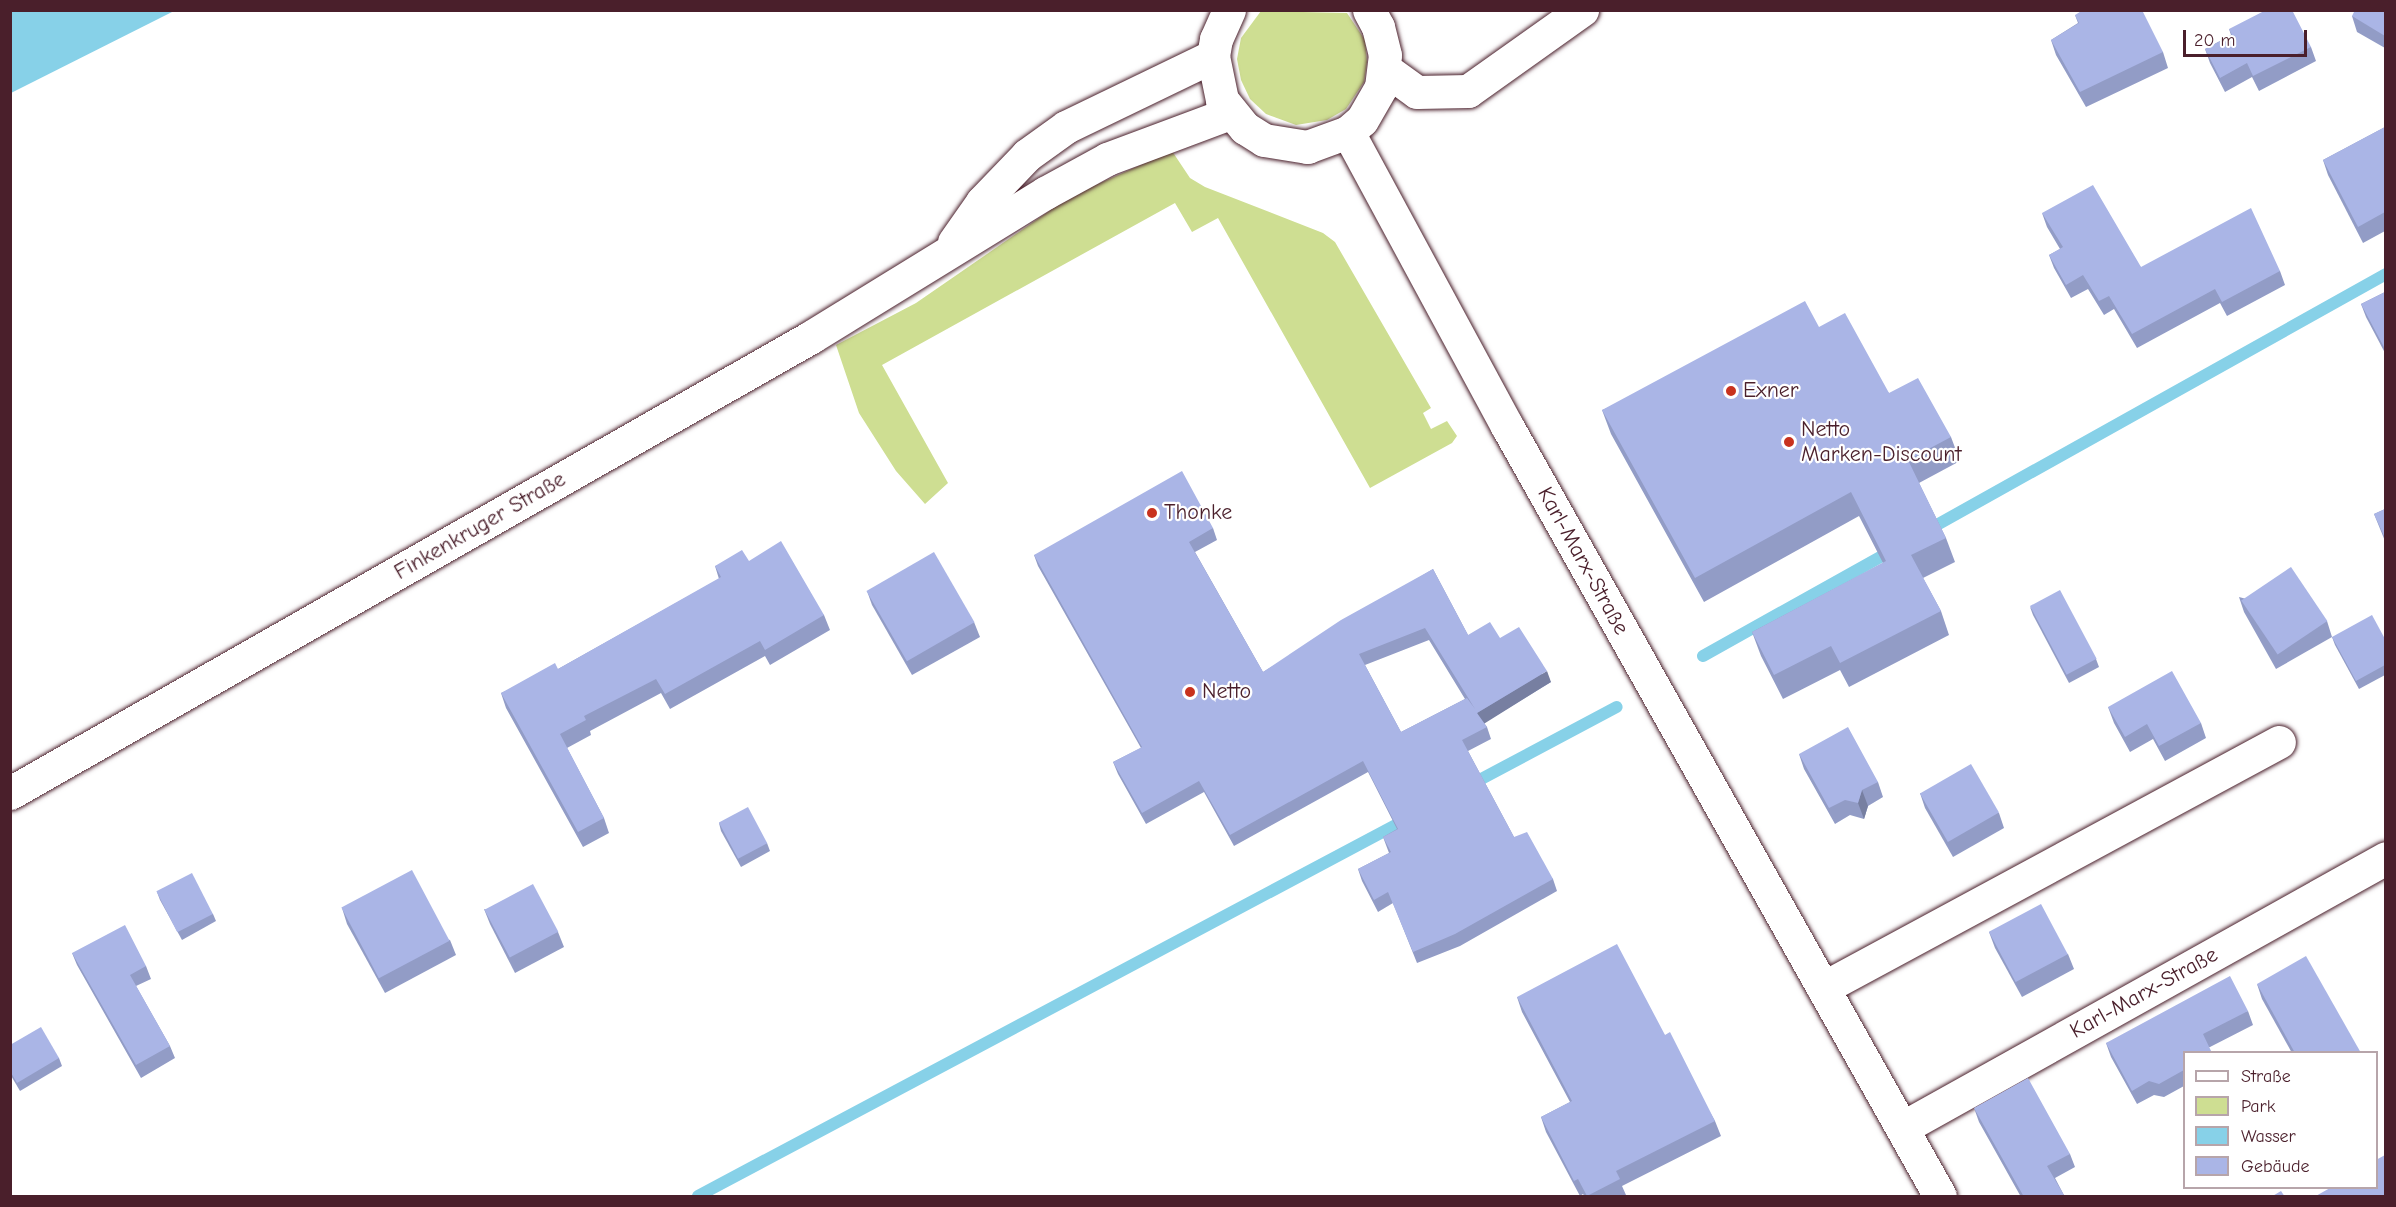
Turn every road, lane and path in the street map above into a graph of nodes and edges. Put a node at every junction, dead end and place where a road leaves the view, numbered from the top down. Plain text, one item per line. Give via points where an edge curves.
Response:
1 (1229, 10) edge
2 (1582, 10) edge
3 (1373, 12) edge
4 (1213, 56) junction
5 (1385, 69) junction
6 (1230, 113) junction
7 (1348, 132) junction
8 (946, 254) junction
9 (2279, 742) dead end
10 (10, 793) edge
11 (2385, 858) edge
12 (1823, 988) junction
13 (1902, 1128) junction
14 (1940, 1197) edge

1 - 4 street
2 - 5 street via 1468,91 1418,92
3 - 5 street via 1383,40
4 - 6 street via 1217,86
4 - 8 street, Finkenkruger Straße via 1066,127 1027,155 982,202
5 - 7 street via 1373,104
6 - 7 street via 1264,140 1286,146 1307,147
6 - 8 street, Finkenkruger Straße via 1107,159
7 - 12 street, Karl-Marx-Straße via 1507,426
8 - 10 street, Finkenkruger Straße via 811,337
9 - 12 street
11 - 13 street, Karl-Marx-Straße
12 - 13 street, Karl-Marx-Straße
13 - 14 street, Karl-Marx-Straße

